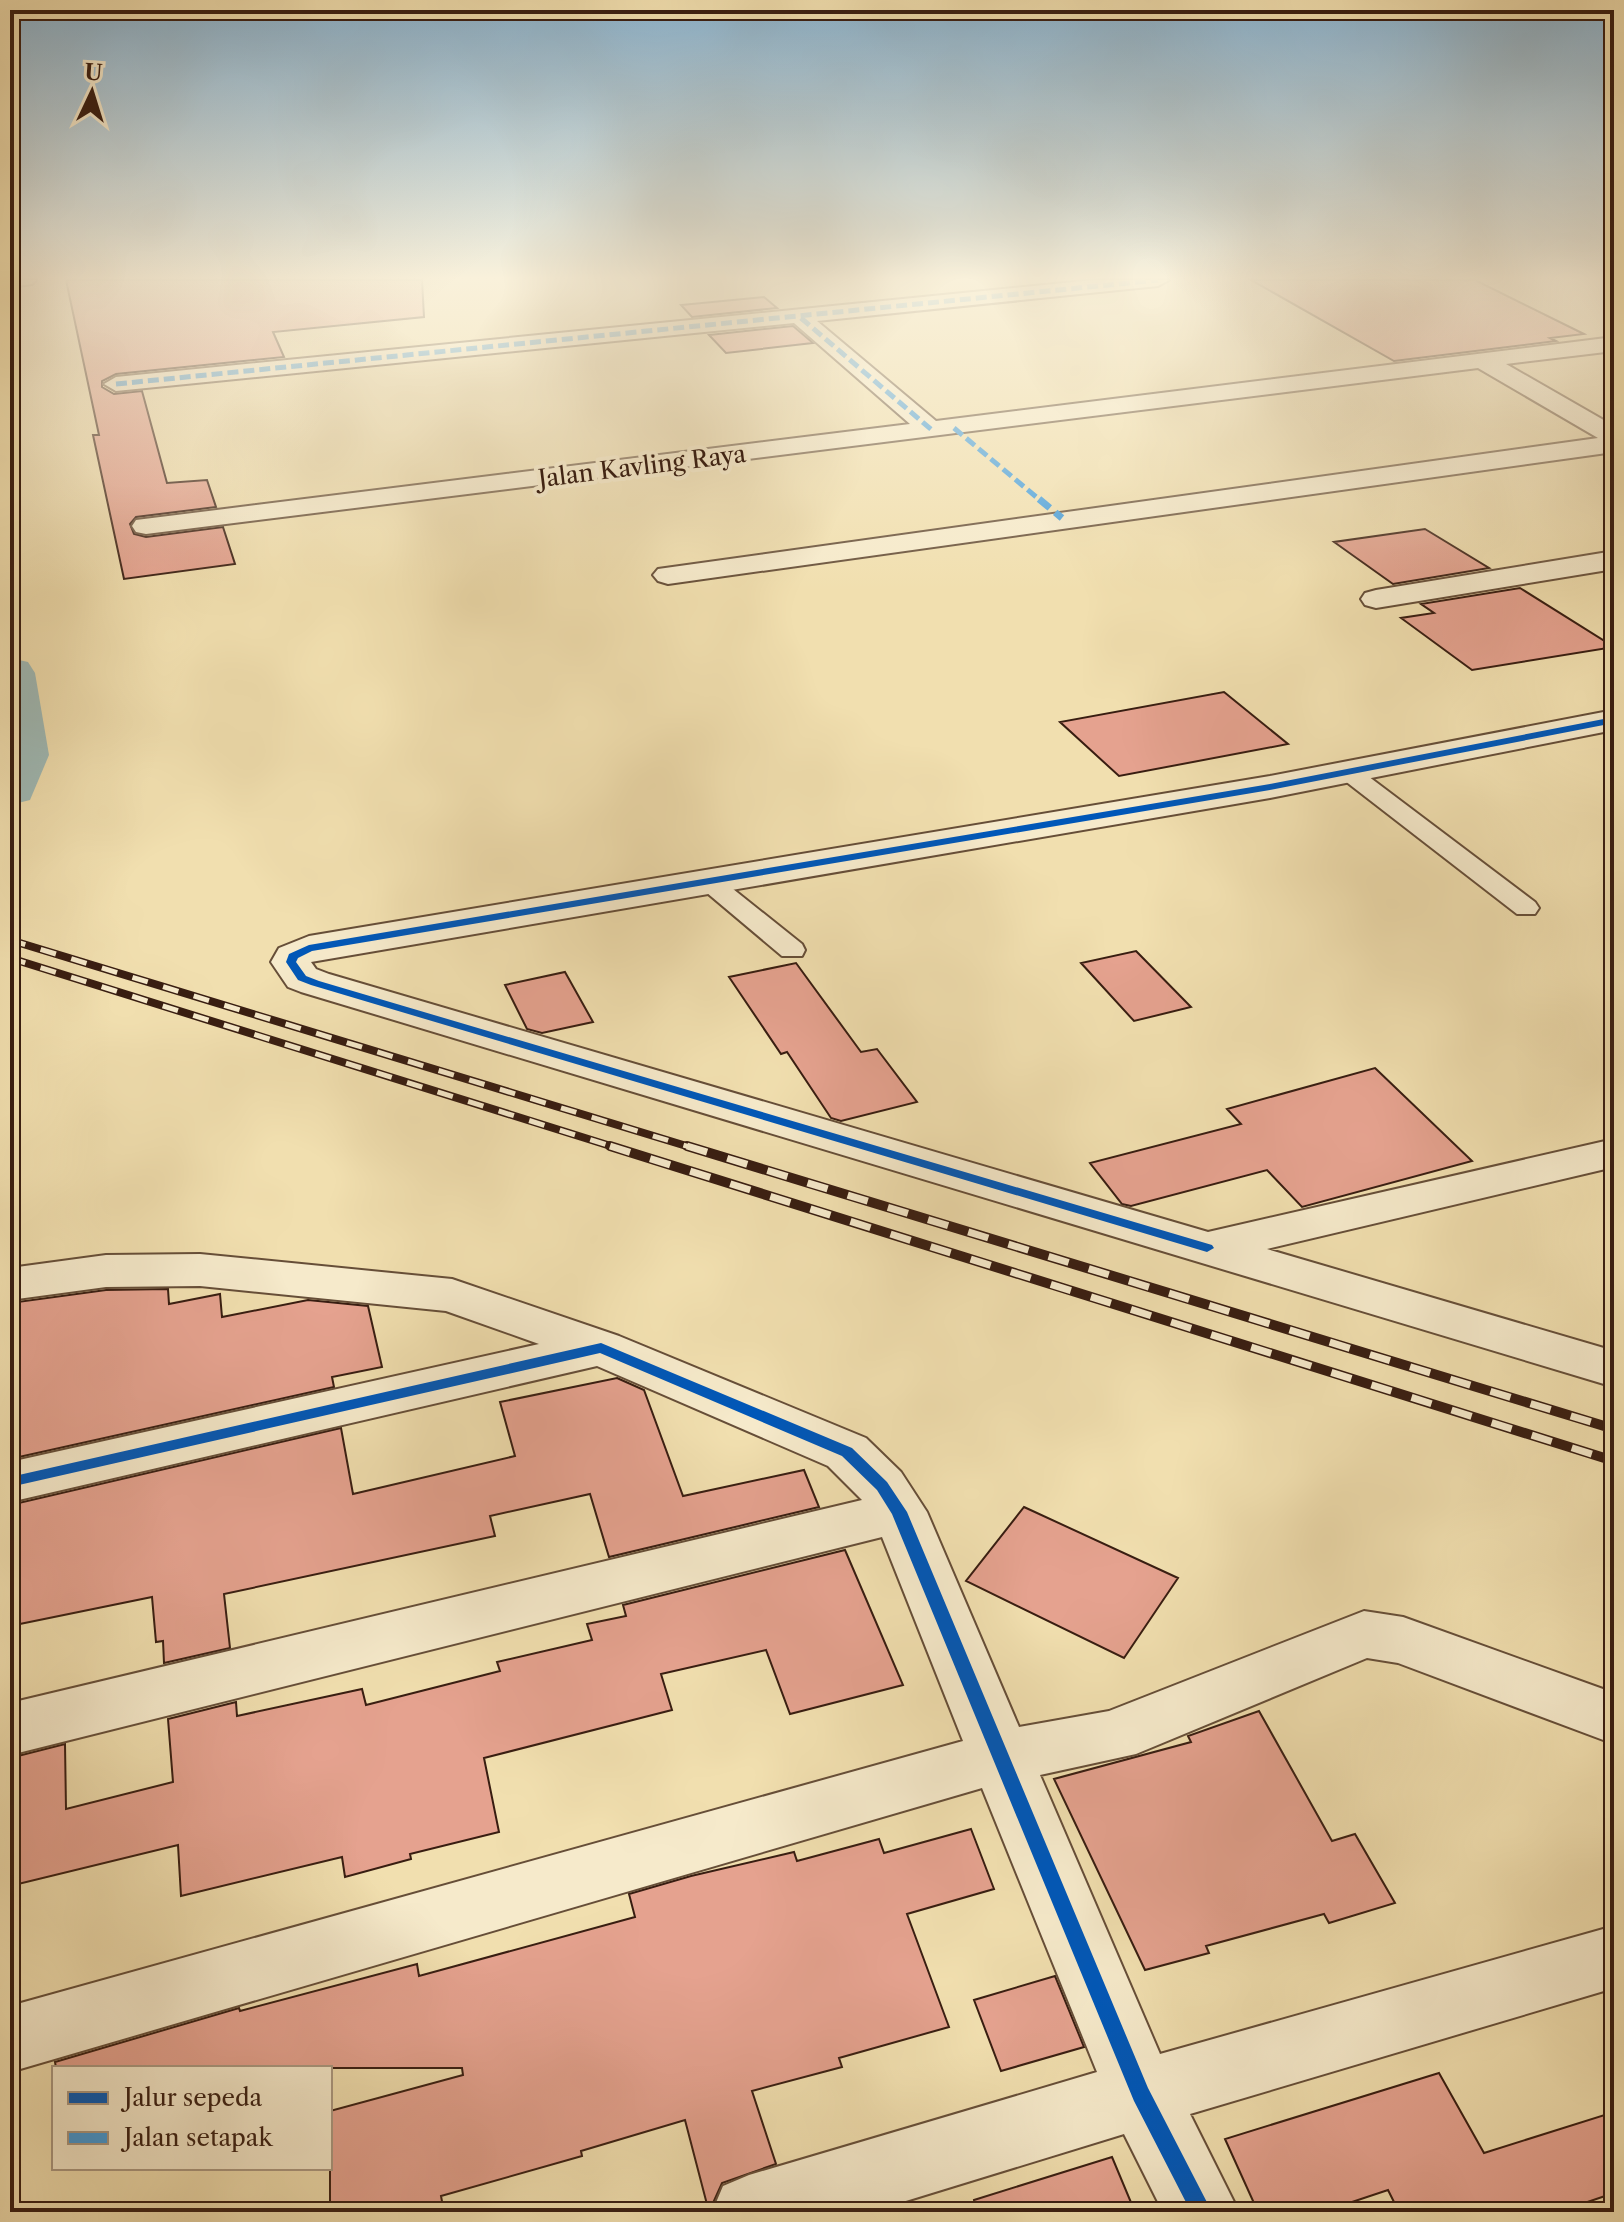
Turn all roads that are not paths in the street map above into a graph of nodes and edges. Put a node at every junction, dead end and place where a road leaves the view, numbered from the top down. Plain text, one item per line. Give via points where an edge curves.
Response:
1 (116, 384) dead end
2 (119, 384) edge
3 (878, 384) edge
4 (1305, 384) edge
5 (1522, 384) edge
6 (933, 431) junction
7 (1614, 437) edge
8 (1614, 444) edge
9 (146, 526) dead end
10 (1614, 560) edge
11 (668, 575) dead end
12 (1376, 599) dead end
13 (1614, 720) edge
14 (1348, 772) junction
15 (709, 882) junction
16 (1526, 908) dead end
17 (792, 950) dead end
18 (1614, 1153) edge
19 (1207, 1248) junction
20 (10, 1284) edge
21 (601, 1348) junction
22 (1614, 1369) edge
23 (10, 1482) edge
24 (899, 1512) junction
25 (1614, 1719) edge
26 (10, 1729) edge
27 (1002, 1756) junction
28 (1614, 1957) edge
29 (10, 2039) edge
30 (1141, 2094) junction
31 (749, 2212) edge
32 (1202, 2212) edge

1 - 2 street
3 - 6 street
4 - 6 street, Jalan Kavling Raya
5 - 7 street
6 - 9 street, Jalan Kavling Raya
8 - 11 street
10 - 12 street
13 - 14 street
14 - 15 street
14 - 16 lane
15 - 17 lane
15 - 19 street via 309,948 291,962 302,978 315,983
18 - 19 street
19 - 22 street
20 - 21 street via 106,1271 200,1270 452,1295
21 - 23 street
21 - 24 street via 847,1452 882,1486
24 - 26 street
24 - 27 street
25 - 27 street via 1403,1640 1364,1634 1114,1736
27 - 29 street
27 - 30 street
28 - 30 street
30 - 31 street
30 - 32 street

